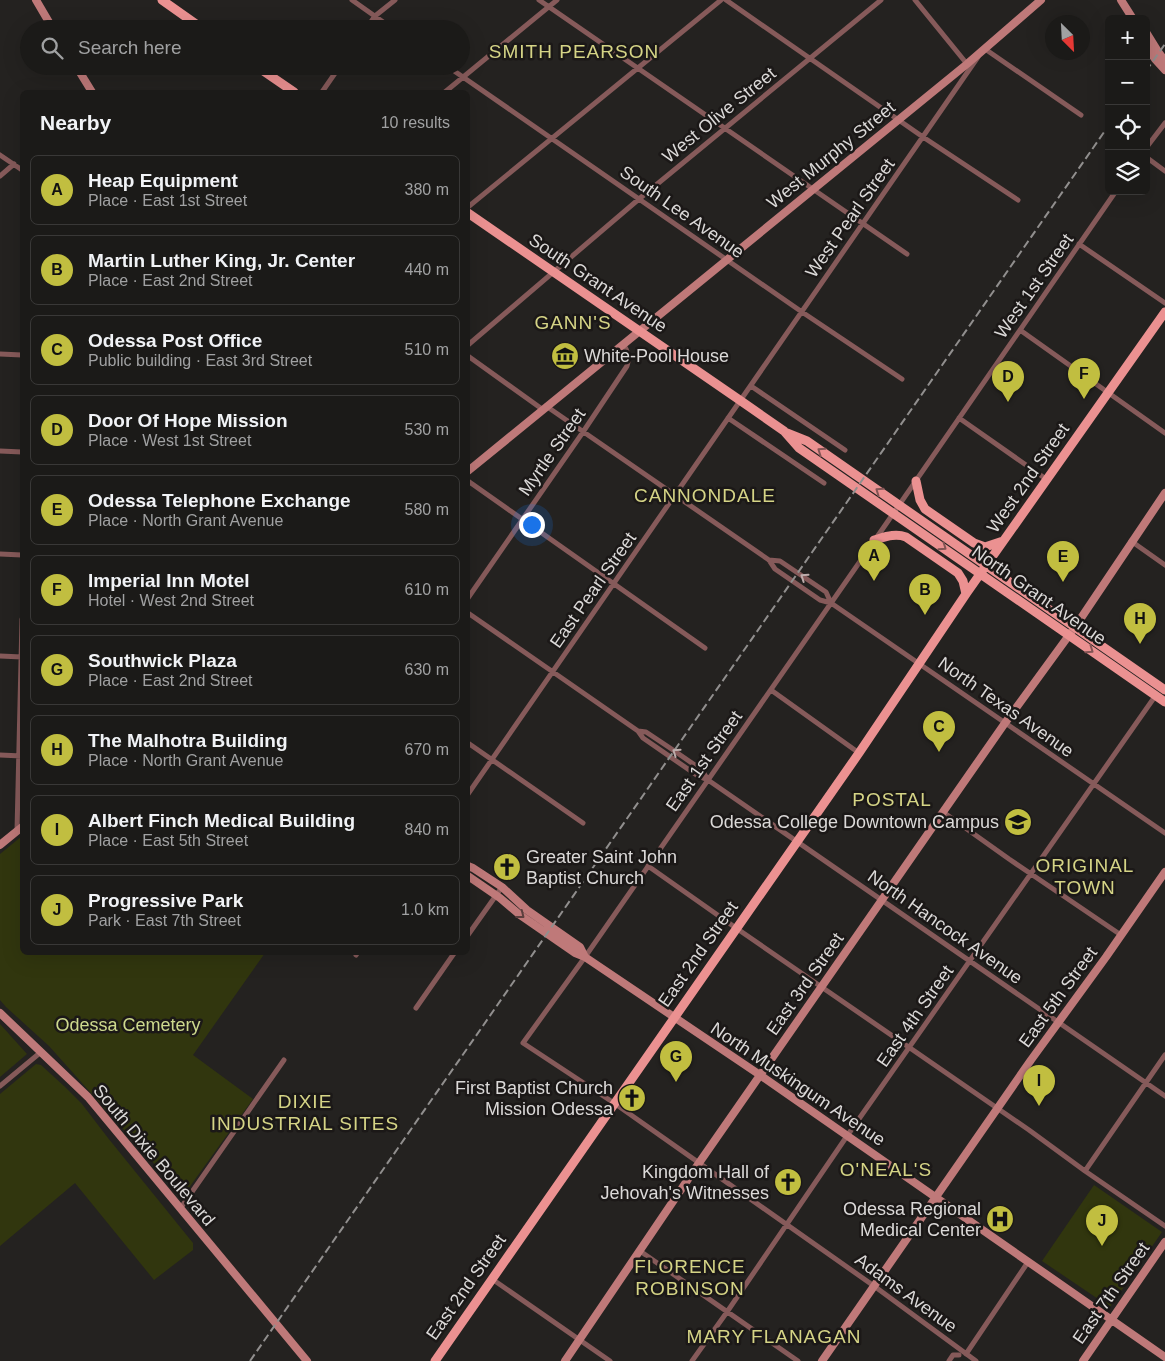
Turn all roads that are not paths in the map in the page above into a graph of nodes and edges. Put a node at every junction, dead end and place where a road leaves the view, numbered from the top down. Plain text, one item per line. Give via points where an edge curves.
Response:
1 (36, 0) edge
2 (162, 0) edge
3 (352, 0) edge
4 (395, 0) edge
5 (539, 0) edge
6 (558, 0) edge
7 (721, 0) edge
8 (726, 0) edge
9 (881, 0) edge
10 (916, 0) edge
11 (1042, 0) edge
12 (1121, 0) edge
13 (549, 7) junction
14 (1132, 15) edge
15 (375, 16) junction
16 (48, 20) edge
17 (191, 20) edge
18 (372, 20) edge
19 (381, 20) edge
20 (1150, 39) edge
21 (984, 50) junction
22 (1150, 52) edge
23 (810, 58) junction
24 (1165, 61) edge
25 (967, 64) junction
26 (638, 68) junction
27 (1165, 70) edge
28 (470, 71) edge
29 (82, 75) edge
30 (269, 75) edge
31 (334, 75) edge
32 (460, 75) edge
33 (465, 75) edge
34 (463, 77) junction
35 (91, 90) edge
36 (291, 90) edge
37 (323, 90) edge
38 (447, 90) edge
39 (1081, 115) dead end
40 (898, 120) junction
41 (1165, 123) edge
42 (725, 128) junction
43 (923, 137) junction
44 (552, 138) junction
45 (1150, 143) edge
46 (0, 155) edge
47 (1150, 160) edge
48 (14, 164) junction
49 (20, 168) edge
50 (1165, 171) edge
51 (0, 176) edge
52 (813, 189) junction
53 (1113, 195) edge
54 (639, 199) junction
55 (1018, 200) dead end
56 (470, 212) edge
57 (470, 215) edge
58 (863, 224) junction
59 (1079, 244) junction
60 (907, 254) dead end
61 (726, 260) junction
62 (552, 272) junction
63 (1165, 303) edge
64 (802, 312) junction
65 (1165, 312) edge
66 (1020, 330) junction
67 (639, 331) junction
68 (470, 343) edge
69 (623, 344) junction
70 (0, 354) edge
71 (20, 355) edge
72 (470, 357) edge
73 (902, 379) dead end
74 (750, 386) junction
75 (1108, 393) junction
76 (740, 401) junction
77 (544, 408) junction
78 (728, 418) junction
79 (959, 418) junction
80 (583, 432) junction
81 (784, 432) junction
82 (1165, 433) edge
83 (845, 450) dead end
84 (0, 451) edge
85 (20, 452) edge
86 (470, 469) edge
87 (1046, 479) junction
88 (470, 482) edge
89 (916, 482) junction
90 (824, 483) dead end
91 (1165, 493) edge
92 (906, 494) joint
93 (675, 495) junction
94 (902, 507) joint
95 (895, 514) joint
96 (522, 520) junction
97 (874, 540) junction
98 (1004, 541) junction
99 (1131, 541) junction
100 (0, 554) edge
101 (20, 555) edge
102 (769, 560) junction
103 (1165, 565) edge
104 (987, 566) junction
105 (981, 574) junction
106 (613, 584) junction
107 (966, 594) junction
108 (470, 595) edge
109 (831, 603) junction
110 (470, 614) edge
111 (1075, 627) junction
112 (1069, 635) junction
113 (705, 648) dead end
114 (0, 656) edge
115 (20, 657) edge
116 (919, 664) junction
117 (552, 672) junction
118 (1164, 687) edge
119 (771, 690) junction
120 (1156, 696) junction
121 (1165, 702) edge
122 (1005, 724) junction
123 (470, 744) edge
124 (859, 753) junction
125 (0, 755) edge
126 (20, 755) edge
127 (492, 759) junction
128 (708, 780) junction
129 (1093, 784) junction
130 (470, 791) edge
131 (943, 812) junction
132 (583, 823) dead end
133 (20, 829) edge
134 (1165, 833) edge
135 (797, 841) junction
136 (0, 845) edge
137 (648, 866) junction
138 (470, 867) edge
139 (1165, 872) edge
140 (1031, 873) junction
141 (470, 877) edge
142 (502, 886) junction
143 (496, 895) junction
144 (882, 900) junction
145 (736, 928) junction
146 (549, 930) junction
147 (470, 932) edge
148 (1121, 935) junction
149 (451, 955) edge
150 (585, 957) junction
151 (970, 961) junction
152 (822, 987) junction
153 (416, 1008) dead end
154 (0, 1013) edge
155 (673, 1018) junction
156 (1058, 1022) junction
157 (524, 1044) joint
158 (909, 1048) junction
159 (41, 1052) junction
160 (1165, 1056) edge
161 (284, 1060) dead end
162 (760, 1075) junction
163 (1146, 1083) junction
164 (0, 1086) edge
165 (1165, 1096) edge
166 (614, 1103) junction
167 (997, 1109) junction
168 (847, 1136) junction
169 (699, 1164) junction
170 (1085, 1171) junction
171 (936, 1198) junction
172 (180, 1209) junction
173 (787, 1225) junction
174 (1165, 1226) edge
175 (1165, 1242) edge
176 (640, 1251) junction
177 (1028, 1262) junction
178 (492, 1279) junction
179 (874, 1286) junction
180 (727, 1312) junction
181 (1111, 1320) junction
182 (580, 1340) junction
183 (962, 1355) edge
184 (1165, 1357) edge
185 (307, 1361) edge
186 (434, 1361) edge
187 (565, 1361) edge
188 (610, 1361) edge
189 (692, 1361) edge
190 (798, 1361) edge
191 (822, 1361) edge
192 (949, 1361) edge
193 (976, 1361) edge
194 (1083, 1361) edge

1 - 16 street
2 - 17 main road
3 - 15 street
4 - 15 street
5 - 13 street
6 - 13 street
7 - 26 street
8 - 23 street
9 - 23 street, West Olive Street
10 - 25 street
11 - 21 street, West Murphy Street
12 - 14 street
13 - 26 street
13 - 28 street
15 - 18 street
15 - 19 street
20 - 24 street
21 - 25 street, West Murphy Street
21 - 39 street
21 - 43 street, West Pearl Street
22 - 27 street
23 - 40 street
23 - 42 street, West Olive Street
25 - 40 street, West Murphy Street
26 - 42 street
26 - 44 street
29 - 35 street
30 - 36 main road
31 - 37 street
32 - 34 street, South Lee Avenue
33 - 34 street
34 - 38 street
34 - 44 street, South Lee Avenue
40 - 43 street
40 - 52 street, West Murphy Street
41 - 45 street
42 - 52 street
42 - 54 street, West Olive Street
43 - 55 street
43 - 58 street, West Pearl Street
44 - 54 street, South Lee Avenue
44 - 56 street
46 - 48 street
47 - 50 street
48 - 49 street
48 - 51 street
52 - 58 street
52 - 61 street, West Murphy Street
53 - 59 street, West 1st Street
54 - 61 street, South Lee Avenue
54 - 62 street, West Olive Street
57 - 62 main road, South Grant Avenue
58 - 60 street
58 - 64 street, West Pearl Street
59 - 63 street
59 - 66 street, West 1st Street
61 - 64 street, South Lee Avenue
61 - 67 street, West Murphy Street
62 - 67 main road, South Grant Avenue
62 - 68 street, West Olive Street
64 - 73 street, South Lee Avenue
64 - 74 street, West Pearl Street
65 - 75 main road, West 2nd Street
66 - 75 street
66 - 79 street, West 1st Street
67 - 69 street, West Murphy Street
67 - 76 main road, South Grant Avenue
69 - 77 street, West Murphy Street
69 - 80 street, Myrtle Street via 629,355 627,366
70 - 71 street
72 - 77 street
74 - 76 street, West Pearl Street
74 - 83 street
75 - 82 street
75 - 87 main road, West 2nd Street
76 - 78 street, East Pearl Street
76 - 81 main road, South Grant Avenue
77 - 80 street
77 - 86 street, West Murphy Street
78 - 90 street
78 - 93 street, East Pearl Street
79 - 87 street
79 - 89 street, West 1st Street
80 - 93 street
80 - 96 street, Myrtle Street
94 -> 81 main road, South Grant Avenue via 807,441
81 - 95 main road, South Grant Avenue via 799,448
84 - 85 street
87 - 98 main road, West 2nd Street
88 - 96 street
89 - 92 street, West 1st Street
89 - 98 main road via 925,509 974,543 985,547
91 - 99 street, East 3rd Street
92 - 97 street, East 1st Street
93 - 102 street
93 - 106 street, East Pearl Street
94 - 104 main road, North Grant Avenue
95 -> 105 main road, North Grant Avenue
96 - 106 street
96 - 108 street, Myrtle Street
97 - 107 main road via 890,535 906,537 958,573
97 - 109 street, East 1st Street
98 - 104 main road, West 2nd Street
99 - 103 street
99 - 111 street, East 3rd Street
100 - 101 street
102 - 109 street via 775,569 820,600
109 -> 102 street via 826,592 780,561
104 - 105 main road, East 2nd Street
104 - 111 main road, North Grant Avenue
105 - 107 main road, East 2nd Street
105 - 112 main road, North Grant Avenue
106 - 113 street
106 - 117 street, East Pearl Street
107 - 116 main road, East 2nd Street
109 - 116 street, North Texas Avenue
109 - 119 street, East 1st Street
110 - 117 street, North Hancock Avenue
111 - 112 street, East 3rd Street
111 - 118 main road, North Grant Avenue
112 -> 120 main road, North Grant Avenue
112 - 122 street, East 3rd Street
114 - 115 street
116 - 122 street, North Texas Avenue
116 - 124 main road, East 2nd Street
117 - 127 street, East Pearl Street
117 - 128 street, North Hancock Avenue via 702,770
118 - 120 street, East 4th Street
119 - 124 street
119 - 128 street, East 1st Street
120 - 121 main road, North Grant Avenue
120 - 129 street, East 4th Street
122 - 129 street, North Texas Avenue
122 - 131 street, East 3rd Street
123 - 127 street
124 - 135 main road, East 2nd Street
125 - 126 street
127 - 130 street, East Pearl Street
127 - 132 street
128 - 135 street, North Hancock Avenue
128 - 137 street, East 1st Street
129 - 134 street, North Texas Avenue
129 - 140 street, East 4th Street
131 - 140 street
131 - 144 street, East 3rd Street
133 - 136 street
135 - 144 street, North Hancock Avenue
135 - 145 main road, East 2nd Street
137 - 145 street
137 - 150 street, East 1st Street
138 - 142 street
139 - 148 street, East 5th Street
140 - 148 street
140 - 151 street, East 4th Street
141 - 143 street
142 - 143 street
142 - 146 street
143 -> 146 street via 520,915
143 - 147 street
144 - 151 street, North Hancock Avenue
144 - 152 street, East 3rd Street
145 - 152 street
145 - 155 main road, East 2nd Street
146 - 150 street, North Muskingum Avenue via 574,953
148 - 156 street, East 5th Street
149 - 153 street
150 - 155 street, North Muskingum Avenue
150 - 157 street, East 1st Street
151 - 156 street, North Hancock Avenue
151 - 158 street, East 4th Street
152 - 158 street
152 - 162 street, East 3rd Street
154 - 159 street, South Dixie Boulevard
155 - 162 street, North Muskingum Avenue
155 - 166 main road, East 2nd Street
156 - 163 street, North Hancock Avenue
156 - 167 street, East 5th Street
157 - 166 street, Adams Avenue
158 - 167 street
158 - 168 street, East 4th Street
159 - 164 street
159 - 172 street, South Dixie Boulevard via 92,1102
160 - 163 street
161 - 172 street
162 - 168 street, North Muskingum Avenue
162 - 169 street, East 3rd Street
163 - 165 street, North Hancock Avenue
163 - 170 street
166 - 169 street, Adams Avenue
166 - 178 main road, East 2nd Street
167 - 170 street
167 - 171 street, East 5th Street
168 - 171 street, North Muskingum Avenue
168 - 173 street, East 4th Street
169 - 173 street, Adams Avenue
169 - 176 street, East 3rd Street
170 - 174 street
171 - 177 street, North Muskingum Avenue
171 - 179 street, East 5th Street
172 - 185 street, South Dixie Boulevard
173 - 179 street, Adams Avenue
173 - 180 street, East 4th Street
175 - 181 street, East 7th Street
176 - 180 street
176 - 182 street, East 3rd Street
177 - 181 street, North Muskingum Avenue
177 - 183 street
178 - 182 street
178 - 186 main road, East 2nd Street
179 - 183 street, Adams Avenue
179 - 191 street, East 5th Street
180 - 189 street, East 4th Street
180 - 190 street
181 - 184 street, North Muskingum Avenue
181 - 194 street, East 7th Street
182 - 187 street, East 3rd Street
182 - 188 street
183 - 192 street via 953,1355
183 - 193 street, Adams Avenue

